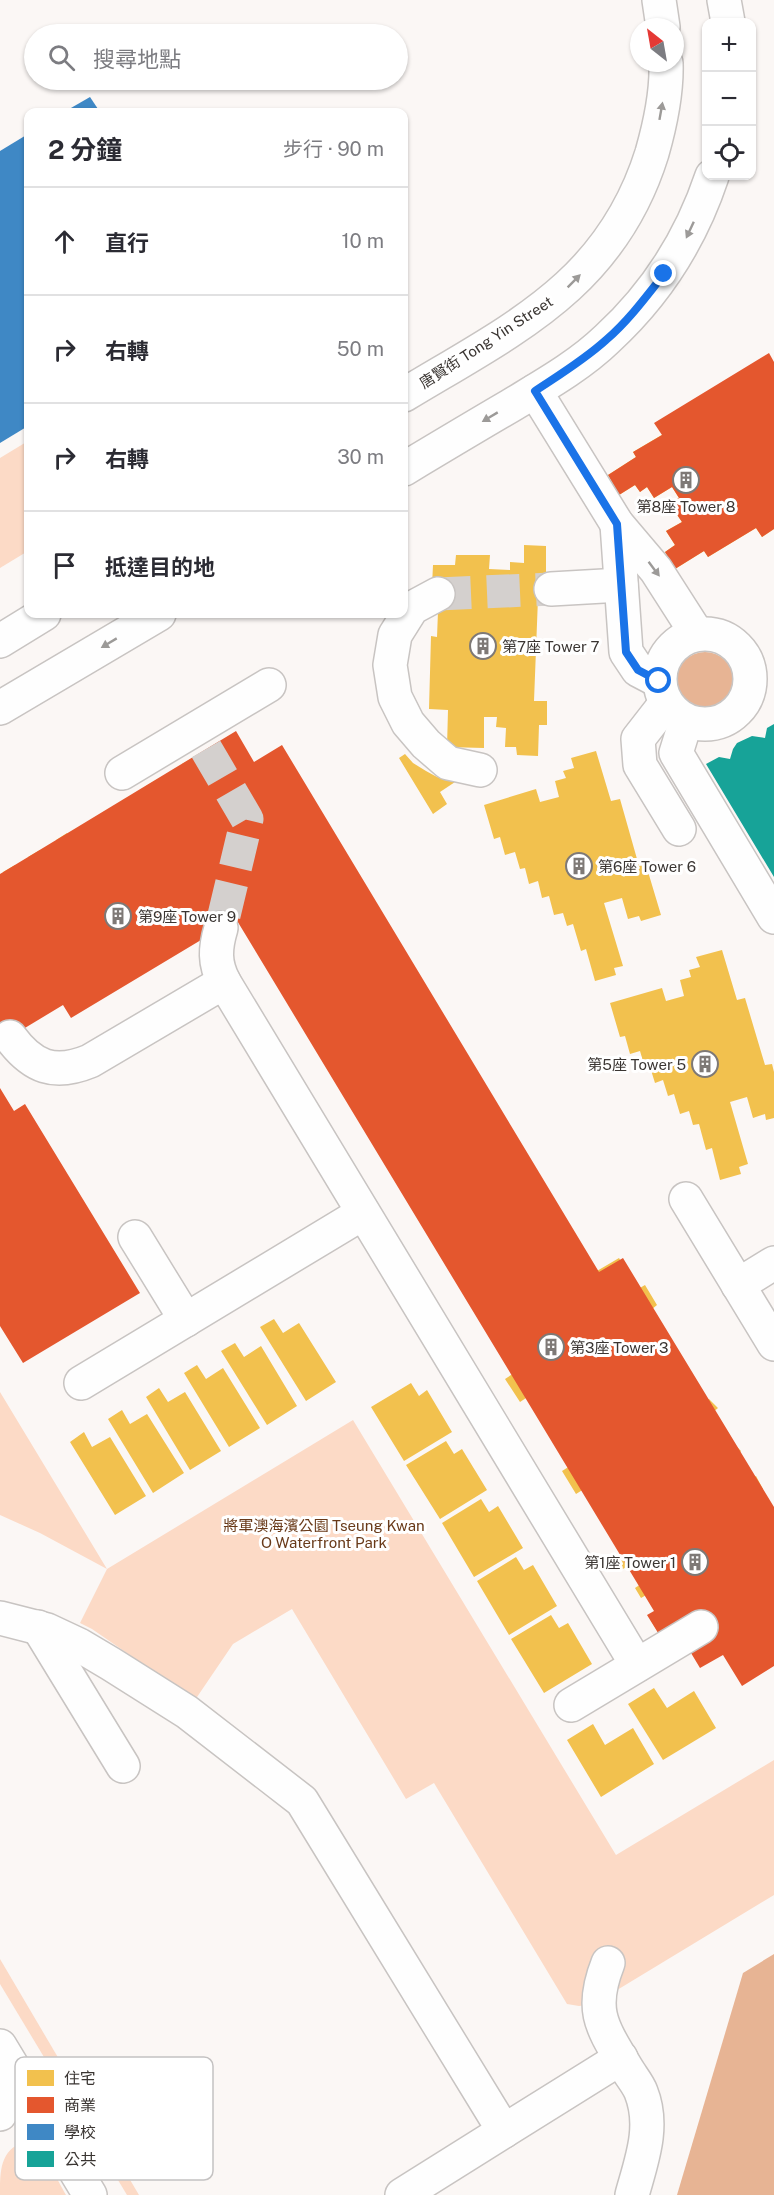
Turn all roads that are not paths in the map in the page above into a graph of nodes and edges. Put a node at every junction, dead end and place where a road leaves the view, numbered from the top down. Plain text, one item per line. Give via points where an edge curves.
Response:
1 (659, 0) edge
2 (724, 0) edge
3 (662, 18) edge
4 (727, 18) edge
5 (665, 72) edge
6 (710, 180) edge
7 (535, 391) junction
8 (408, 393) edge
9 (408, 467) edge
10 (617, 524) junction
11 (621, 585) junction
12 (551, 590) tunnel mouth
13 (438, 594) tunnel mouth
14 (408, 614) edge
15 (37, 618) edge
16 (152, 618) edge
17 (406, 618) edge
18 (697, 634) junction
19 (0, 640) edge
20 (761, 672) edge
21 (268, 685) dead end
22 (671, 702) junction
23 (0, 708) edge
24 (480, 770) dead end
25 (122, 773) dead end
26 (679, 829) dead end
27 (774, 917) edge
28 (220, 928) tunnel mouth
29 (224, 982) junction
30 (10, 1037) dead end
31 (686, 1199) dead end
32 (363, 1213) junction
33 (135, 1237) dead end
34 (774, 1263) edge
35 (738, 1285) junction
36 (186, 1320) junction
37 (774, 1344) edge
38 (81, 1383) dead end
39 (0, 1618) edge
40 (38, 1627) junction
41 (701, 1627) dead end
42 (637, 1665) junction
43 (571, 1705) dead end
44 (123, 1766) dead end
45 (608, 1963) dead end
46 (0, 2046) edge
47 (621, 2058) junction
48 (15, 2072) edge
49 (15, 2080) edge
50 (0, 2114) edge
51 (504, 2131) junction
52 (81, 2180) edge
53 (90, 2195) edge
54 (402, 2195) edge
55 (632, 2195) edge

1 - 3 street
2 - 4 street
8 -> 5 street, 唐賢街 Tong Yin Street via 535,315 589,267 630,207 645,174 656,140
6 -> 7 street via 687,237 637,309 606,340
7 -> 9 street
7 - 10 street
10 - 11 street
10 -> 18 street via 656,570
11 - 12 street
11 - 22 street via 626,652 638,670
13 - 14 street via 412,608
15 - 19 street
16 -> 23 street
17 - 24 street via 395,635 390,665 395,697 408,723 448,763
18 - 20 street via 725,638
18 - 22 street via 685,638 666,656
20 - 22 street via 738,711 726,720 706,724
21 - 25 street via 200,740
22 - 26 street via 638,739 640,765
22 - 27 street via 676,753
28 - 29 street via 215,957
29 - 30 street via 76,1066 62,1069 34,1062 22,1054
29 - 32 street
31 - 35 street
32 - 36 street
32 - 42 street
33 - 36 street
34 - 35 street
35 - 37 street
36 - 38 street
39 - 40 street
40 - 44 street
40 - 51 street via 78,1645 187,1712 302,1801
41 - 42 street
42 - 43 street
45 - 47 street via 599,1983 598,2011
46 - 48 street
47 - 51 street
47 - 55 street via 641,2092 648,2135
49 - 50 street
51 - 54 street
52 - 53 street

